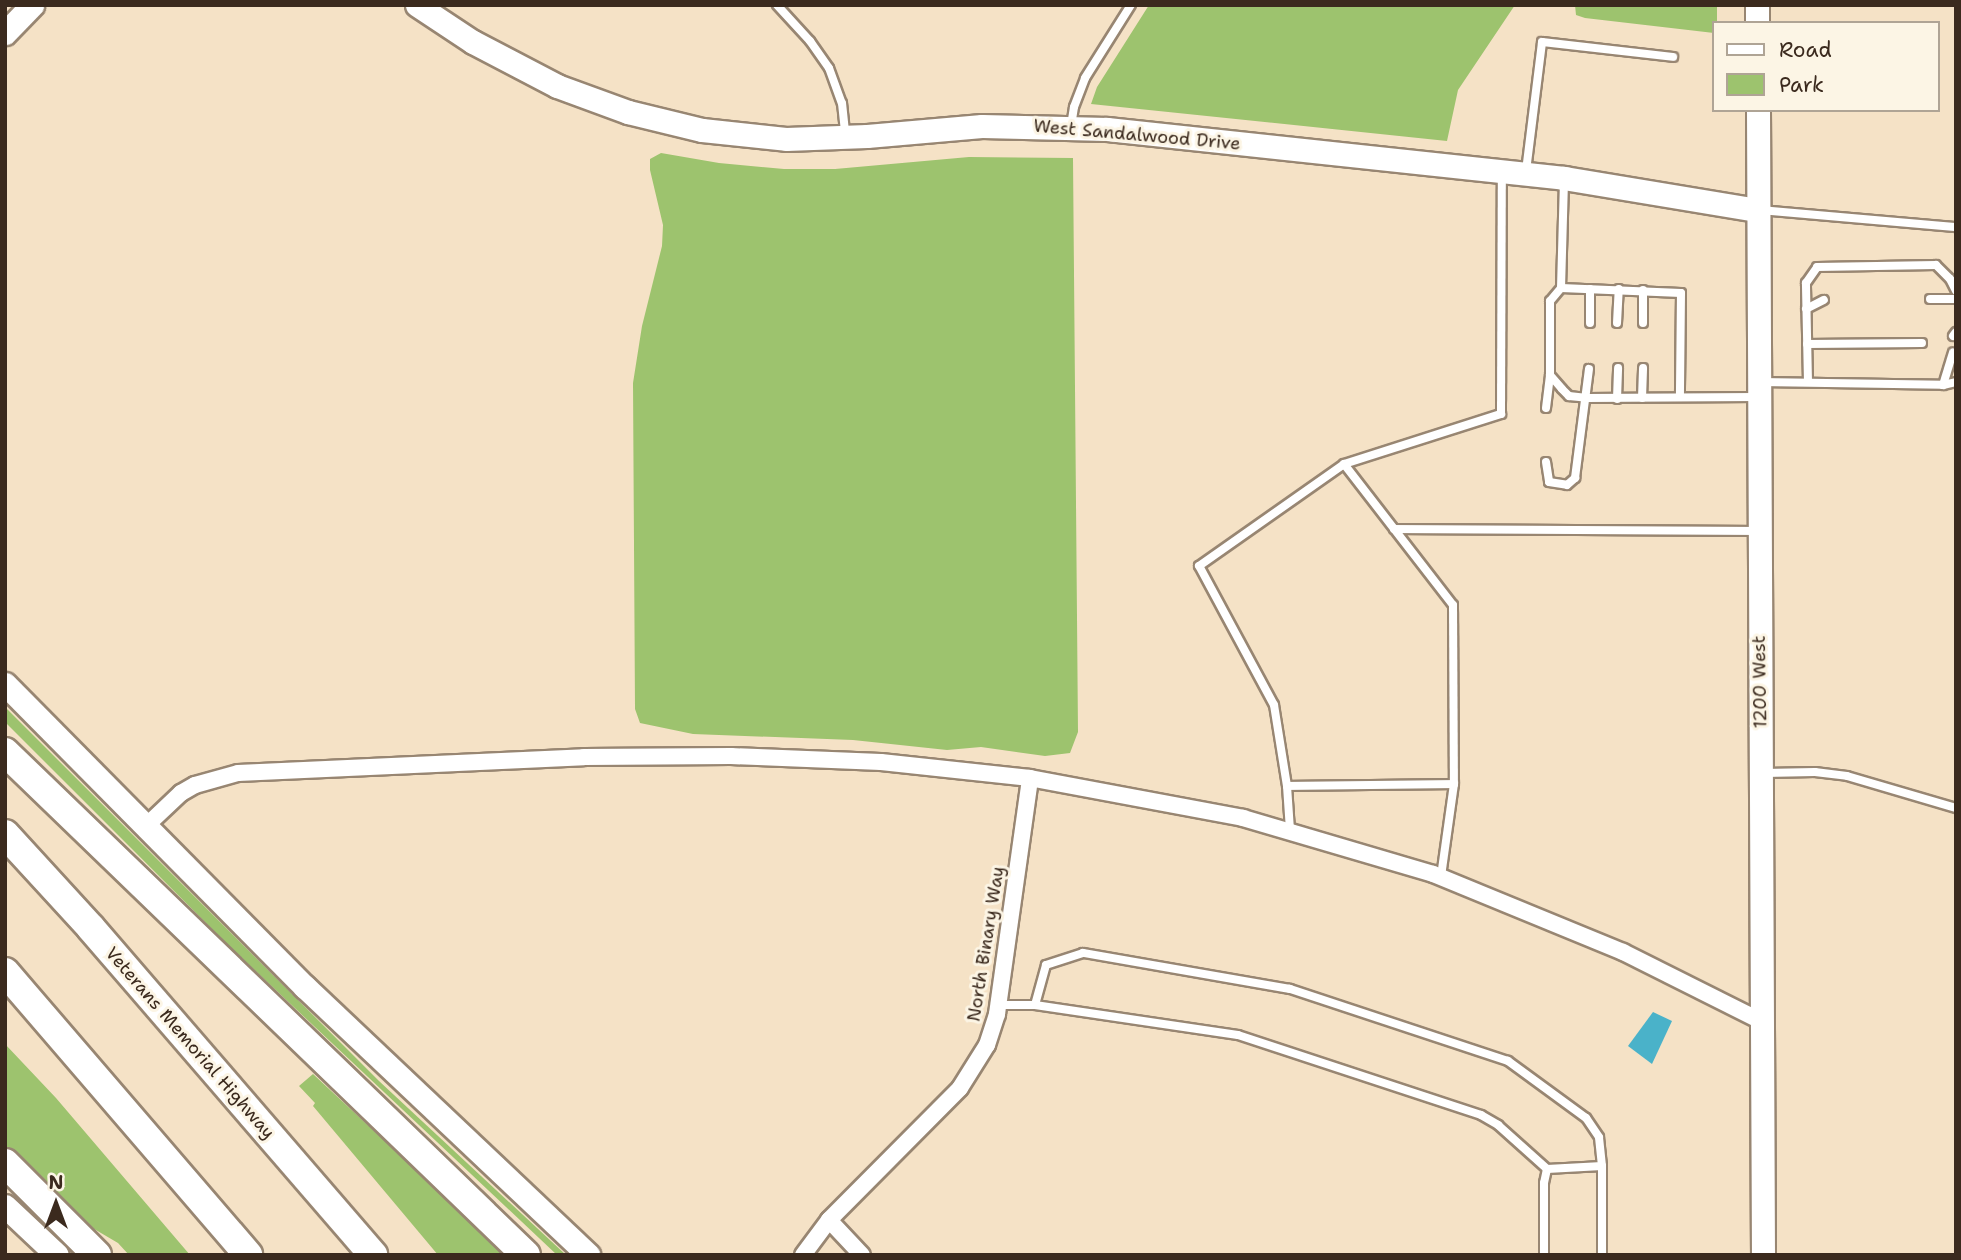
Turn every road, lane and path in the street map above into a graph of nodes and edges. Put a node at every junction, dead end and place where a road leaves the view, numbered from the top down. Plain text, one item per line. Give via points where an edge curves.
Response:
1 (32, 5) edge
2 (417, 5) edge
3 (777, 5) edge
4 (1131, 5) edge
5 (5, 33) edge
6 (1673, 57) dead end
7 (1758, 112) edge
8 (1071, 126) junction
9 (845, 137) junction
10 (1502, 172) junction
11 (1526, 174) junction
12 (1564, 178) junction
13 (1758, 210) junction
14 (1956, 227) edge
15 (1561, 288) junction
16 (1590, 289) junction
17 (1619, 289) junction
18 (1643, 290) junction
19 (1956, 291) edge
20 (1930, 299) dead end
21 (1956, 299) edge
22 (1824, 300) dead end
23 (1806, 309) junction
24 (1590, 323) dead end
25 (1617, 323) dead end
26 (1643, 323) dead end
27 (1922, 343) dead end
28 (1807, 344) junction
29 (1953, 353) dead end
30 (1618, 368) dead end
31 (1643, 368) dead end
32 (1589, 369) dead end
33 (1550, 374) junction
34 (1808, 382) junction
35 (1956, 382) edge
36 (1943, 385) junction
37 (1757, 390) junction
38 (1680, 397) junction
39 (1587, 398) junction
40 (1642, 398) junction
41 (1617, 399) junction
42 (1546, 408) dead end
43 (1546, 462) dead end
44 (1344, 464) junction
45 (1394, 529) junction
46 (1758, 531) junction
47 (5, 684) edge
48 (5, 752) edge
49 (1761, 773) junction
50 (1030, 778) junction
51 (1454, 784) junction
52 (1287, 786) junction
53 (1956, 808) edge
54 (145, 827) junction
55 (1290, 830) junction
56 (5, 834) edge
57 (1441, 877) junction
58 (9, 978) edge
59 (998, 1005) junction
60 (1035, 1005) junction
61 (1763, 1022) junction
62 (5, 1163) edge
63 (1602, 1166) junction
64 (1547, 1169) junction
65 (5, 1206) edge
66 (829, 1220) junction
67 (56, 1254) edge
68 (97, 1255) edge
69 (248, 1255) edge
70 (373, 1255) edge
71 (526, 1255) edge
72 (588, 1255) edge
73 (803, 1255) edge
74 (862, 1255) edge
75 (1544, 1255) edge
76 (1602, 1255) edge
77 (1763, 1255) edge

1 - 5 main road
2 - 9 main road, West Sandalwood Drive via 514,65 628,113 744,136
3 - 9 lane via 829,68 842,103
4 - 8 lane via 1085,78
6 - 11 lane via 1542,42
7 - 13 main road, 1200 West
8 - 9 main road, West Sandalwood Drive via 970,126
8 - 10 main road, West Sandalwood Drive
10 - 11 main road, West Sandalwood Drive
10 - 44 lane via 1501,414
11 - 12 main road, West Sandalwood Drive
12 - 13 main road, West Sandalwood Drive
12 - 15 lane
13 - 14 lane
13 - 37 main road, 1200 West
15 - 16 lane
15 - 33 lane via 1550,301
16 - 17 lane
16 - 24 lane
17 - 18 lane
17 - 25 lane
18 - 26 lane
18 - 38 lane via 1681,293
19 - 23 lane via 1936,265 1817,267 1806,283
20 - 21 lane
22 - 23 lane
23 - 28 lane
27 - 28 lane
28 - 34 lane
29 - 36 lane
30 - 41 lane
31 - 40 lane
32 - 39 lane
33 - 39 lane via 1569,396
33 - 42 lane
34 - 36 lane via 1823,386
34 - 37 lane
35 - 36 lane
37 - 38 lane
37 - 46 main road, 1200 West
38 - 40 lane
39 - 41 lane
39 - 43 lane via 1575,478 1567,485 1549,482
40 - 41 lane
44 - 45 lane
44 - 52 lane via 1199,566 1274,705
45 - 46 lane
45 - 51 lane via 1453,605
46 - 49 main road, 1200 West
47 - 54 main road
48 - 71 highway
49 - 53 lane via 1847,776
49 - 61 main road, 1200 West
50 - 54 street via 881,762 731,756 584,757 238,773 181,793
50 - 55 street via 1177,803
50 - 59 street, North Binary Way
51 - 52 lane
51 - 57 lane
52 - 55 lane
54 - 72 main road via 305,987
55 - 57 street
56 - 70 highway, Veterans Memorial Highway
57 - 61 street via 1623,952
58 - 69 highway
59 - 60 lane
59 - 66 street, North Binary Way via 987,1045 970,1074
60 - 63 lane via 1046,965 1083,953 1290,989 1508,1061 1586,1118 1599,1137
60 - 64 lane via 1238,1035 1480,1115 1498,1125
61 - 77 main road, 1200 West
62 - 68 highway
63 - 64 lane
63 - 76 lane
64 - 75 lane
65 - 67 main road
66 - 73 street, North Binary Way
66 - 74 street

